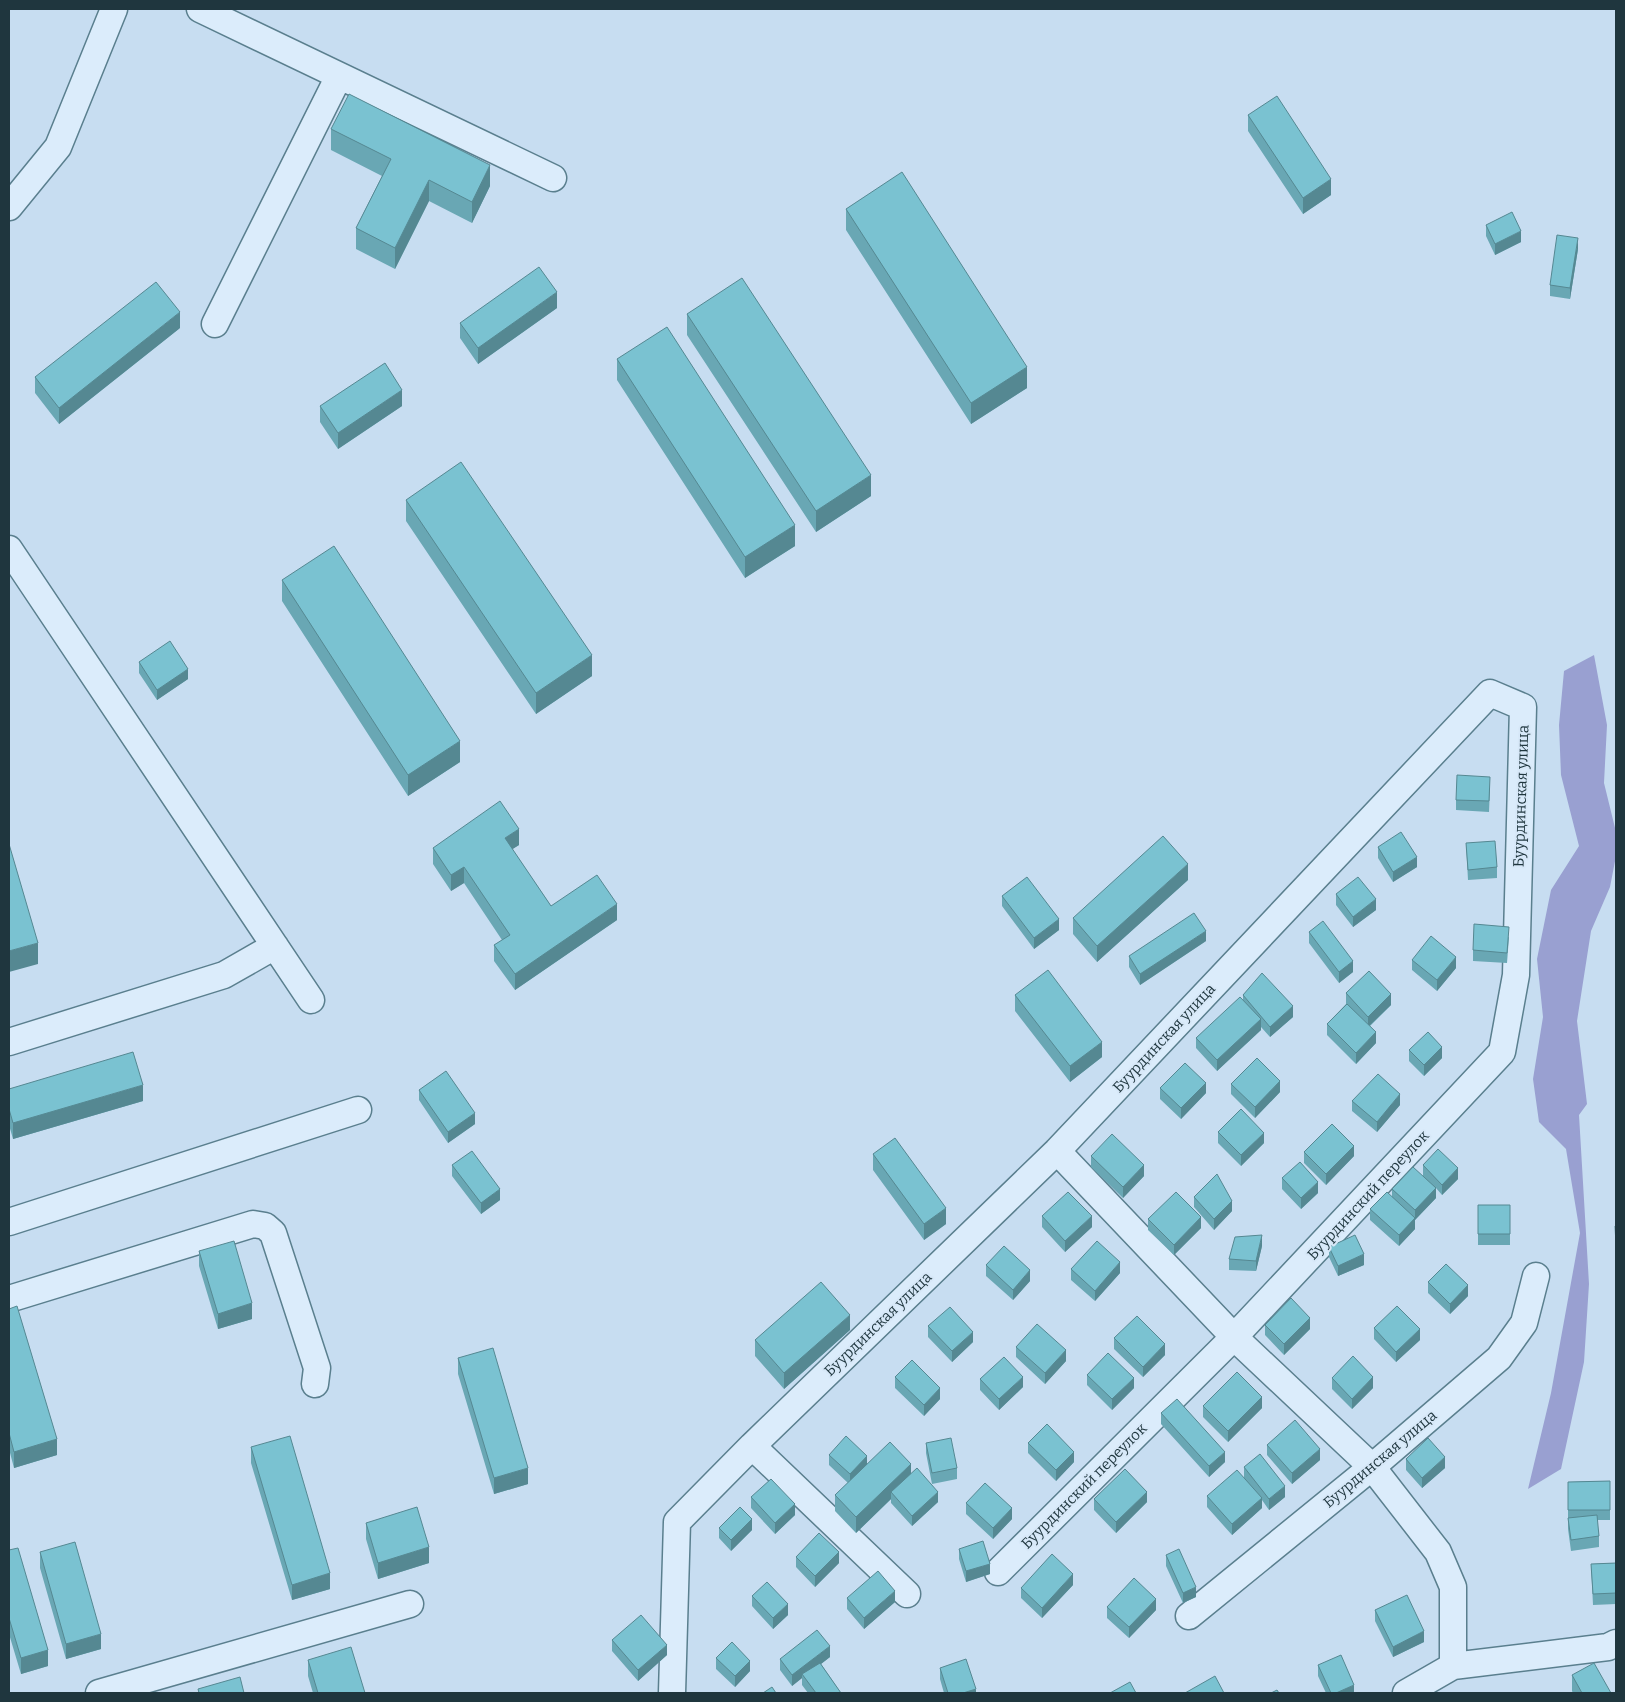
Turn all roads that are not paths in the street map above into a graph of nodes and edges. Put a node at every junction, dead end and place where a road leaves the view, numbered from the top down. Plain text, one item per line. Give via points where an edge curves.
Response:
1 (114, 9) edge
2 (200, 9) edge
3 (339, 76) junction
4 (553, 178) dead end
5 (9, 207) edge
6 (215, 324) dead end
7 (9, 549) edge
8 (275, 946) junction
9 (311, 1000) dead end
10 (9, 1042) edge
11 (1502, 1052) joint
12 (358, 1110) dead end
13 (1057, 1151) junction
14 (9, 1222) edge
15 (1536, 1276) dead end
16 (9, 1299) edge
17 (1234, 1337) junction
18 (314, 1384) dead end
19 (752, 1446) junction
20 (1372, 1468) junction
21 (998, 1572) dead end
22 (907, 1594) dead end
23 (410, 1604) dead end
24 (1189, 1616) dead end
25 (1616, 1643) edge
26 (1453, 1666) junction
27 (99, 1693) edge
28 (672, 1693) edge
29 (1406, 1693) edge

1 - 5 street via 58,147
2 - 3 street
3 - 4 street
3 - 6 street
7 - 8 street
8 - 9 street
8 - 10 street via 224,975
11 - 13 street, Буурдинская улица via 1516,976 1524,707 1490,693
11 - 17 street, Буурдинский переулок
12 - 14 street
13 - 17 street
13 - 19 street, Буурдинская улица
15 - 20 street, Буурдинская улица via 1524,1323 1499,1358
16 - 18 street via 253,1224 265,1226 273,1233 317,1368
17 - 20 street
17 - 21 street, Буурдинский переулок
19 - 22 street
19 - 28 street, Буурдинская улица via 677,1522
20 - 24 street, Буурдинская улица
20 - 26 street via 1438,1552 1453,1588
23 - 27 street
25 - 26 street via 1608,1647
26 - 29 street

